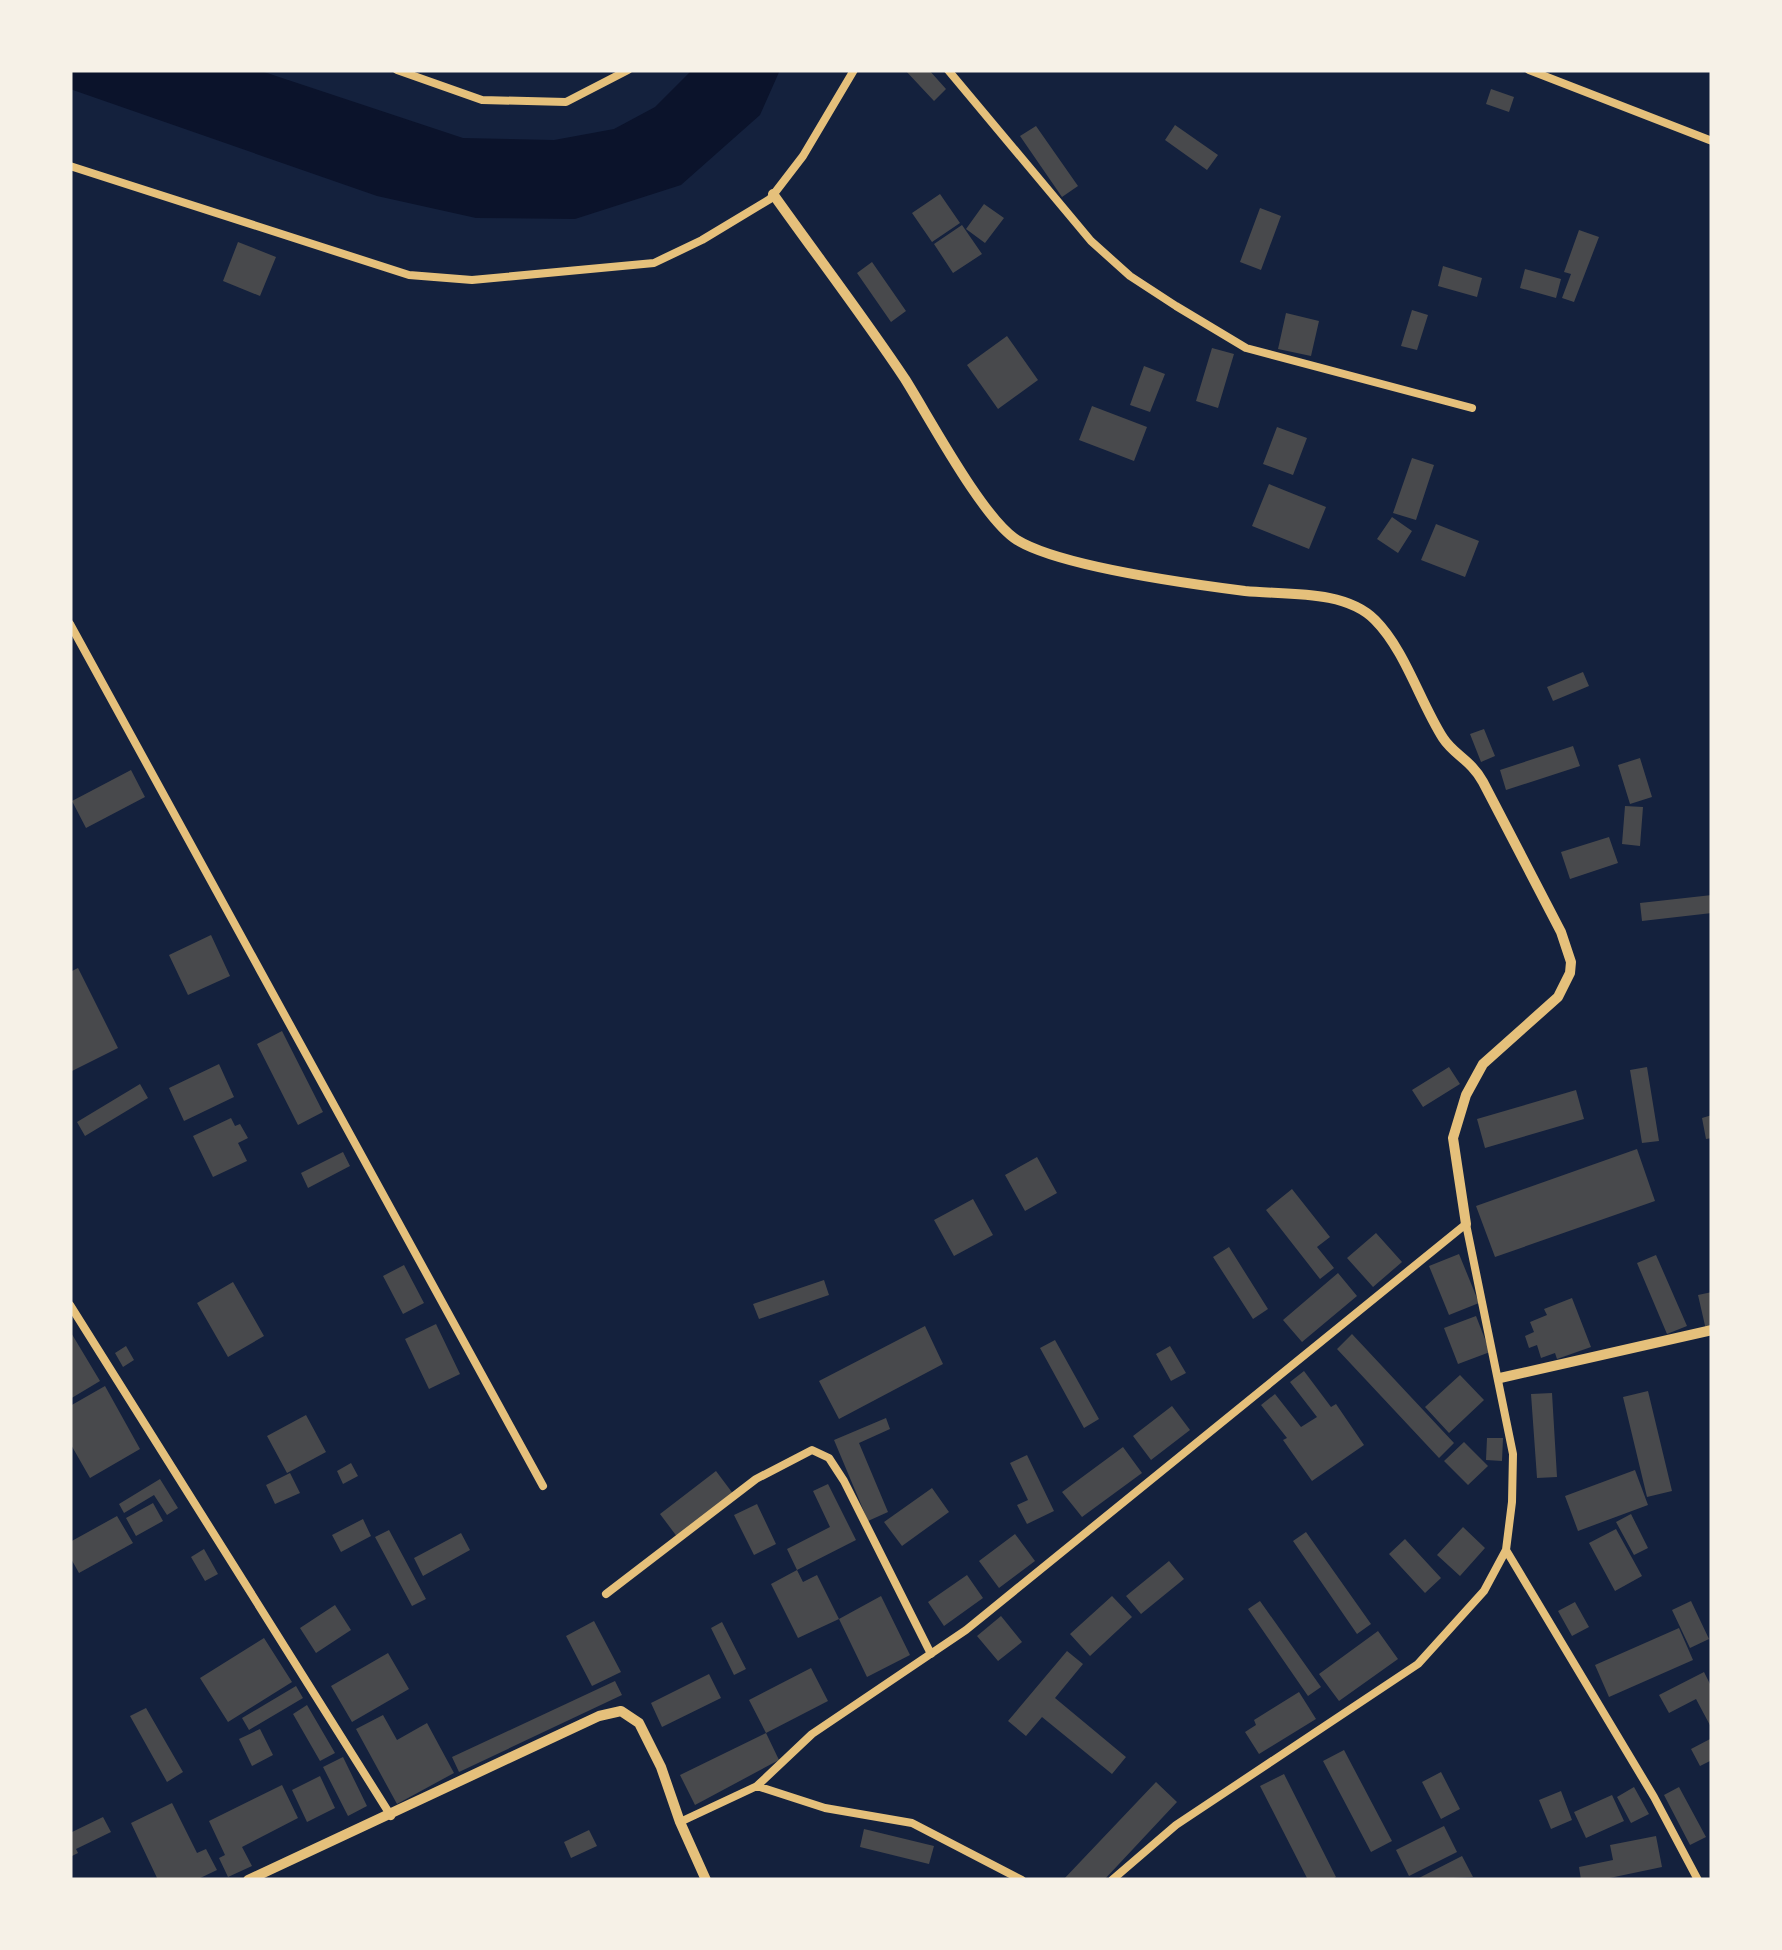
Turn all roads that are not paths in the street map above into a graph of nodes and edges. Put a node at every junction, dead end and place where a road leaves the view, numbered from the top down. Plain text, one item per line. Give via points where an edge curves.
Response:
1 (397, 70) edge
2 (628, 70) edge
3 (854, 70) edge
4 (948, 70) edge
5 (1529, 70) edge
6 (1712, 141) edge
7 (70, 166) edge
8 (773, 194) junction
9 (1472, 408) dead end
10 (70, 624) edge
11 (1466, 1224) junction
12 (70, 1305) edge
13 (1712, 1330) edge
14 (1500, 1378) junction
15 (543, 1486) dead end
16 (1506, 1550) junction
17 (606, 1594) dead end
18 (931, 1654) junction
19 (757, 1786) junction
20 (391, 1816) junction
21 (680, 1822) junction
22 (248, 1880) edge
23 (706, 1880) edge
24 (1022, 1880) edge
25 (1112, 1880) edge
26 (1698, 1880) edge

1 - 2 lane via 482,100 566,102
3 - 8 lane
4 - 9 lane via 1091,241 1176,306 1246,348
5 - 6 lane
7 - 8 lane via 408,275 472,280 654,263
8 - 11 street via 1015,539 1127,571 1327,598 1375,619 1444,741 1469,760 1483,782 1562,932 1571,962 1558,997 1483,1064 1466,1094 1453,1138
10 - 15 lane
11 - 14 lane
11 - 18 lane
12 - 20 lane
13 - 14 street
14 - 16 lane via 1513,1454
16 - 25 lane via 1484,1591 1418,1664 1176,1825
16 - 26 lane
17 - 18 lane via 756,1479 812,1450 829,1458 844,1481
18 - 19 lane via 812,1734
19 - 21 lane
19 - 24 lane via 825,1808 912,1823
20 - 21 street via 621,1711 647,1737
20 - 22 street
21 - 23 street

